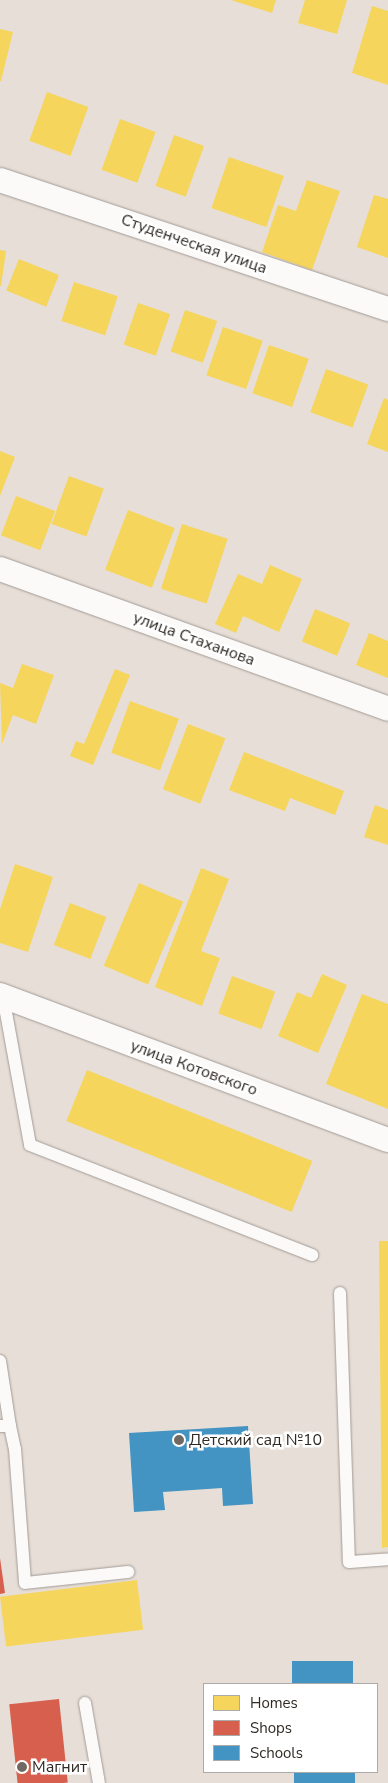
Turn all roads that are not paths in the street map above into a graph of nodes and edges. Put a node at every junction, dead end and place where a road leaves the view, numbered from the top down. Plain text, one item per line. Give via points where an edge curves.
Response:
1 (0, 180) edge
2 (388, 309) edge
3 (0, 569) edge
4 (388, 709) edge
5 (2, 996) edge
6 (388, 1140) edge
7 (312, 1254) dead end
8 (340, 1292) dead end
9 (0, 1361) edge
10 (5, 1426) edge
11 (388, 1559) edge
12 (128, 1572) dead end
13 (85, 1703) dead end
14 (98, 1783) edge

1 - 2 street, Студенческая улица
3 - 4 street, улица Стаханова
5 - 6 street, улица Котовского
5 - 7 lane via 30,1145
8 - 11 lane via 349,1562
9 - 10 lane
10 - 12 lane via 24,1583
13 - 14 lane

